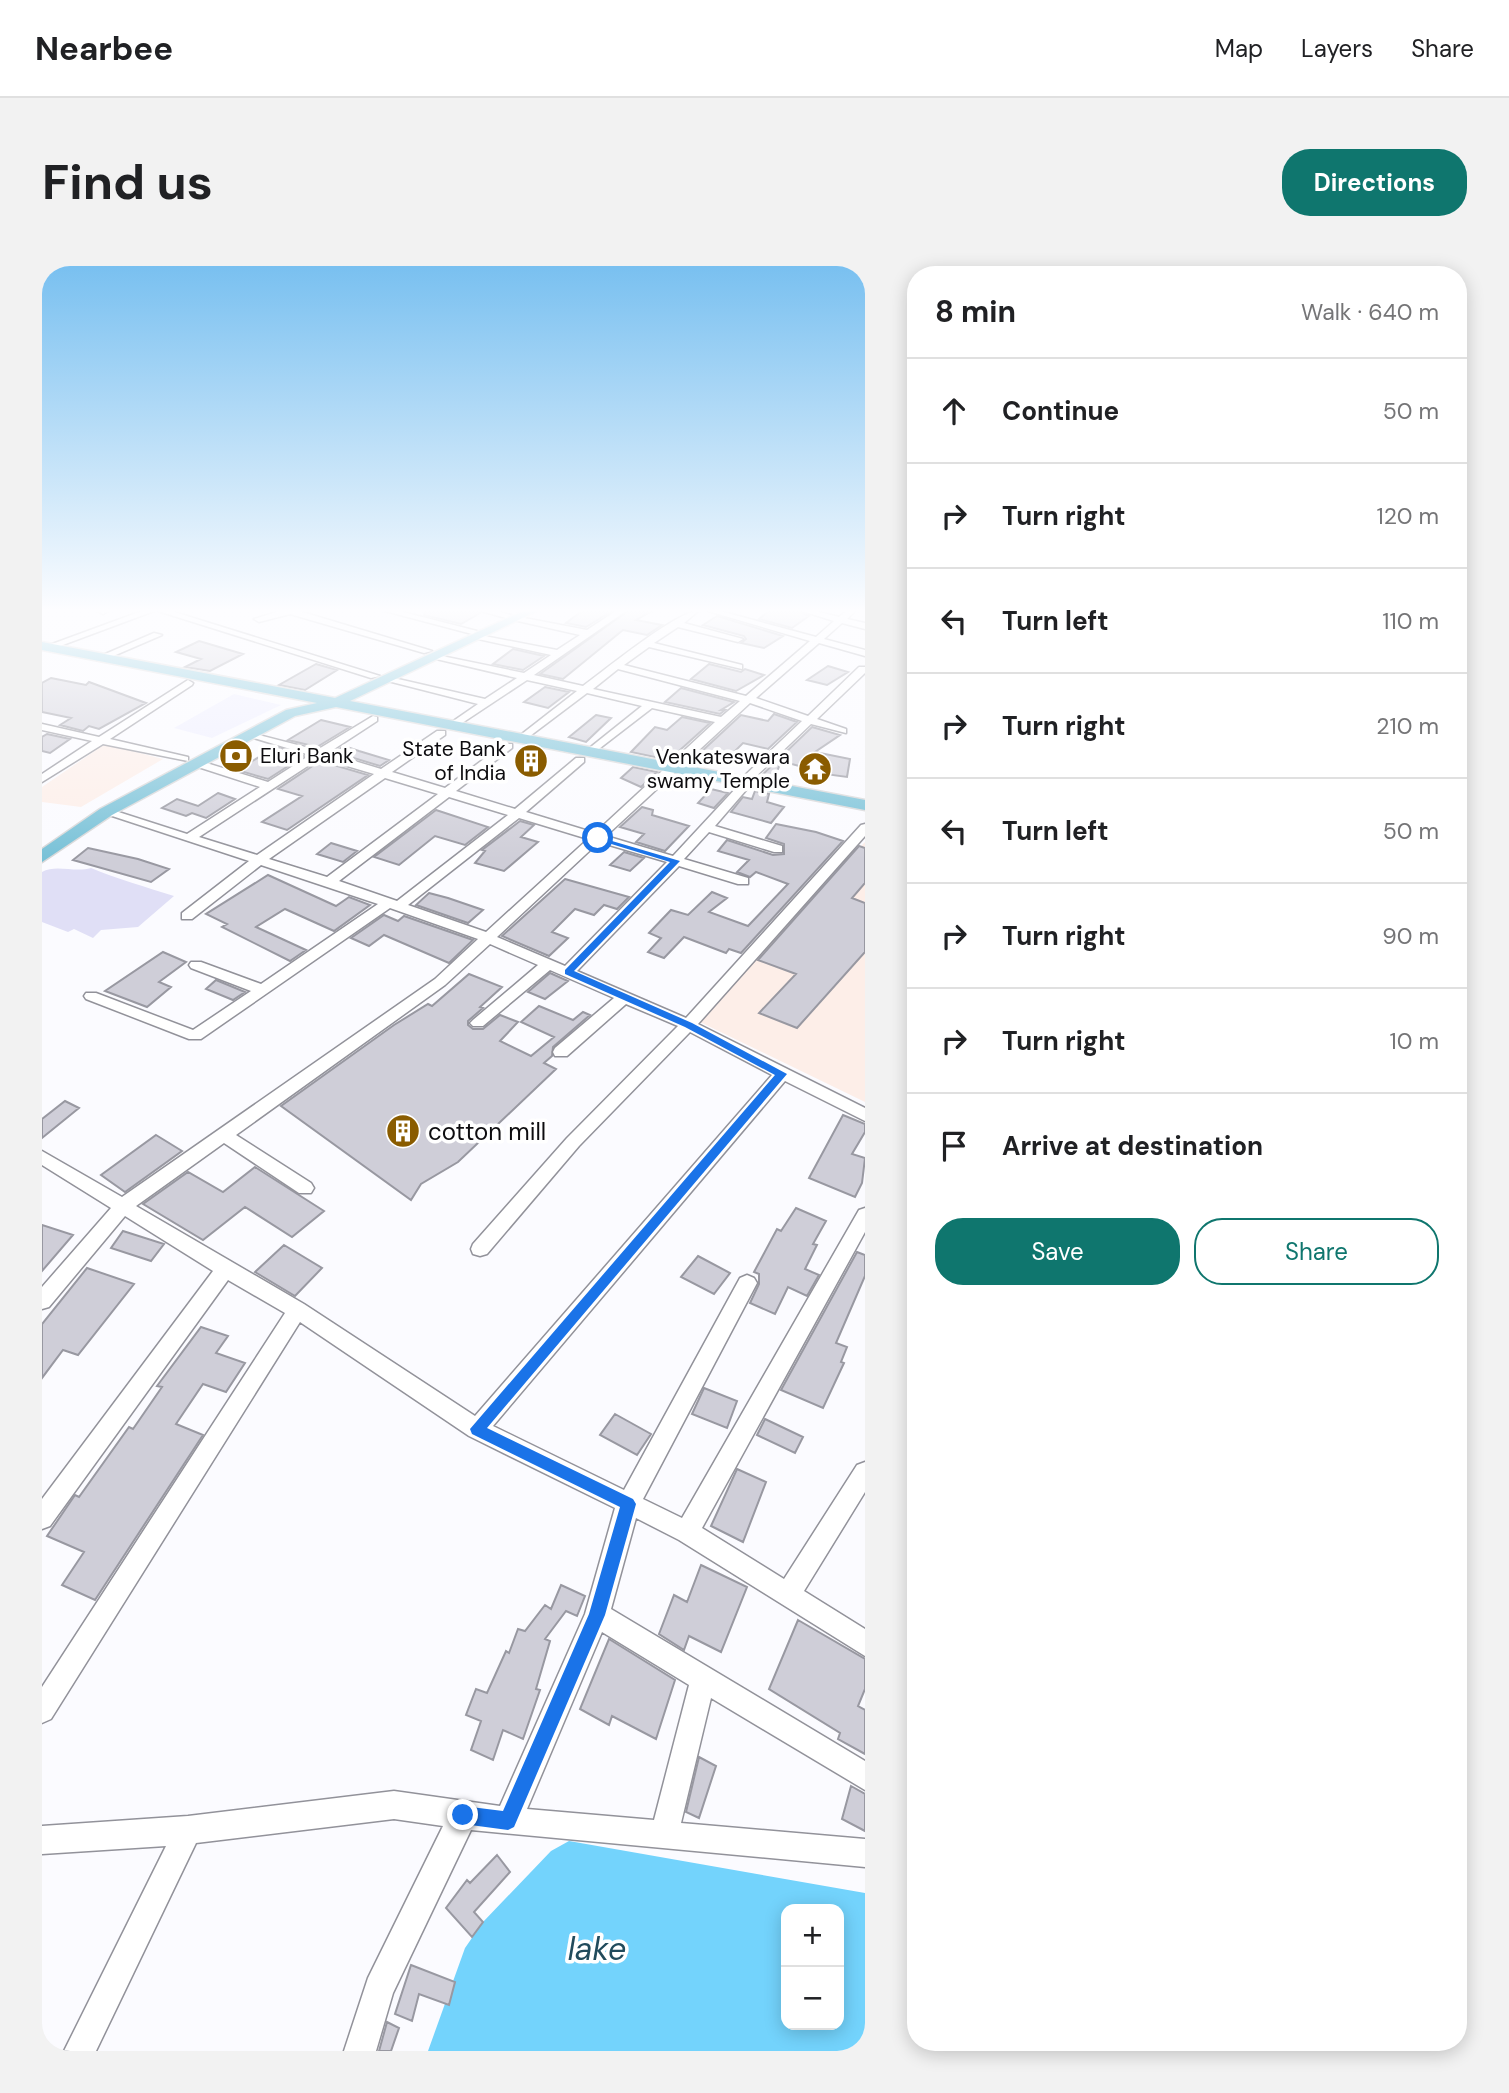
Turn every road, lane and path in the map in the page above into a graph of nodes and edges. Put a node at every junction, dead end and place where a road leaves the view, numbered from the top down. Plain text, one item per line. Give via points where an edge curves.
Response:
1 (171, 694) edge
2 (246, 694) edge
3 (276, 694) edge
4 (343, 694) edge
5 (451, 694) edge
6 (496, 694) edge
7 (581, 694) edge
8 (607, 694) edge
9 (728, 694) edge
10 (756, 694) edge
11 (836, 694) edge
12 (750, 700) junction
13 (484, 702) junction
14 (323, 703) junction
15 (295, 704) junction
16 (651, 704) junction
17 (373, 719) junction
18 (723, 721) junction
19 (807, 721) junction
20 (42, 727) edge
21 (447, 729) junction
22 (842, 731) dead end
23 (251, 734) junction
24 (474, 735) junction
25 (522, 739) junction
26 (101, 740) junction
27 (508, 746) junction
28 (317, 755) junction
29 (586, 756) junction
30 (190, 761) junction
31 (668, 772) junction
32 (380, 774) junction
33 (42, 779) edge
34 (743, 785) junction
35 (268, 786) junction
36 (447, 794) junction
37 (865, 805) edge
38 (106, 812) junction
39 (518, 813) junction
40 (865, 813) edge
41 (706, 827) junction
42 (865, 828) edge
43 (188, 838) junction
44 (598, 838) junction
45 (42, 842) edge
46 (778, 849) dead end
47 (42, 857) edge
48 (259, 860) junction
49 (676, 861) junction
50 (743, 881) dead end
51 (329, 882) junction
52 (394, 904) junction
53 (187, 916) dead end
54 (488, 938) junction
55 (548, 964) junction
56 (195, 965) dead end
57 (568, 972) junction
58 (263, 990) junction
59 (91, 996) dead end
60 (625, 997) junction
61 (478, 1023) dead end
62 (688, 1025) junction
63 (561, 1052) dead end
64 (782, 1074) junction
65 (865, 1115) edge
66 (222, 1134) junction
67 (42, 1157) edge
68 (305, 1188) dead end
69 (124, 1205) junction
70 (865, 1214) edge
71 (480, 1249) dead end
72 (225, 1269) junction
73 (747, 1283) dead end
74 (42, 1301) edge
75 (297, 1310) junction
76 (477, 1429) junction
77 (865, 1472) edge
78 (628, 1504) junction
79 (42, 1518) edge
80 (687, 1532) junction
81 (788, 1595) junction
82 (597, 1615) junction
83 (865, 1643) edge
84 (703, 1679) junction
85 (42, 1710) edge
86 (865, 1776) edge
87 (463, 1815) junction
88 (508, 1821) junction
89 (188, 1830) junction
90 (664, 1835) junction
91 (42, 1840) edge
92 (865, 1853) edge
93 (79, 2051) edge
94 (360, 2051) edge

1 - 26 street
2 - 15 main road
3 - 14 main road
4 - 14 main road
5 - 13 street
6 - 13 street
7 - 25 street
8 - 16 street
9 - 12 street
10 - 12 street
11 - 19 street
12 - 18 street
12 - 19 street
13 - 21 street
14 - 15 main road
14 - 17 main road
14 - 21 main road
14 - 23 main road
15 - 30 main road
16 - 18 street
16 - 29 street
17 - 21 main road
17 - 28 street
18 - 31 street
19 - 22 street
19 - 34 street
20 - 26 street
21 - 24 main road
21 - 32 street
23 - 28 street
23 - 30 main road
24 - 25 main road
24 - 27 main road
25 - 29 main road
26 - 30 street
26 - 33 street
27 - 29 main road
27 - 36 street
28 - 32 street
28 - 35 street
29 - 31 main road
29 - 39 street
30 - 35 street
30 - 38 main road
30 - 45 main road via 106,801
31 - 34 main road
31 - 44 street
32 - 36 street
32 - 48 street
34 - 37 main road
34 - 40 main road
34 - 41 street
35 - 43 street
36 - 39 street
36 - 51 street
38 - 43 street
38 - 47 main road
39 - 44 street
39 - 52 street
41 - 46 street
41 - 49 street
42 - 62 street
43 - 48 street
44 - 49 street
44 - 54 street
48 - 51 street
48 - 53 street
49 - 50 street
49 - 57 street
51 - 52 street
52 - 54 street
52 - 58 street
54 - 55 street
54 - 66 street via 408,1006
55 - 57 street
55 - 61 street
56 - 58 street
57 - 60 street
58 - 59 street via 195,1037
60 - 62 street
60 - 63 street
62 - 64 street
62 - 71 street via 573,1142
64 - 65 street
64 - 76 street
66 - 68 street
66 - 69 street
67 - 69 street
69 - 72 street
69 - 74 street
70 - 80 street
72 - 75 street
72 - 79 street
73 - 78 street
75 - 76 street
75 - 85 street
76 - 78 street
77 - 81 street
78 - 80 street
78 - 82 street
80 - 81 street
81 - 83 street
82 - 84 street
82 - 88 street
84 - 86 street
84 - 90 street
87 - 88 street
87 - 89 street via 394,1805
87 - 94 street via 379,1989
88 - 90 street
89 - 91 street
89 - 93 street
90 - 92 street

